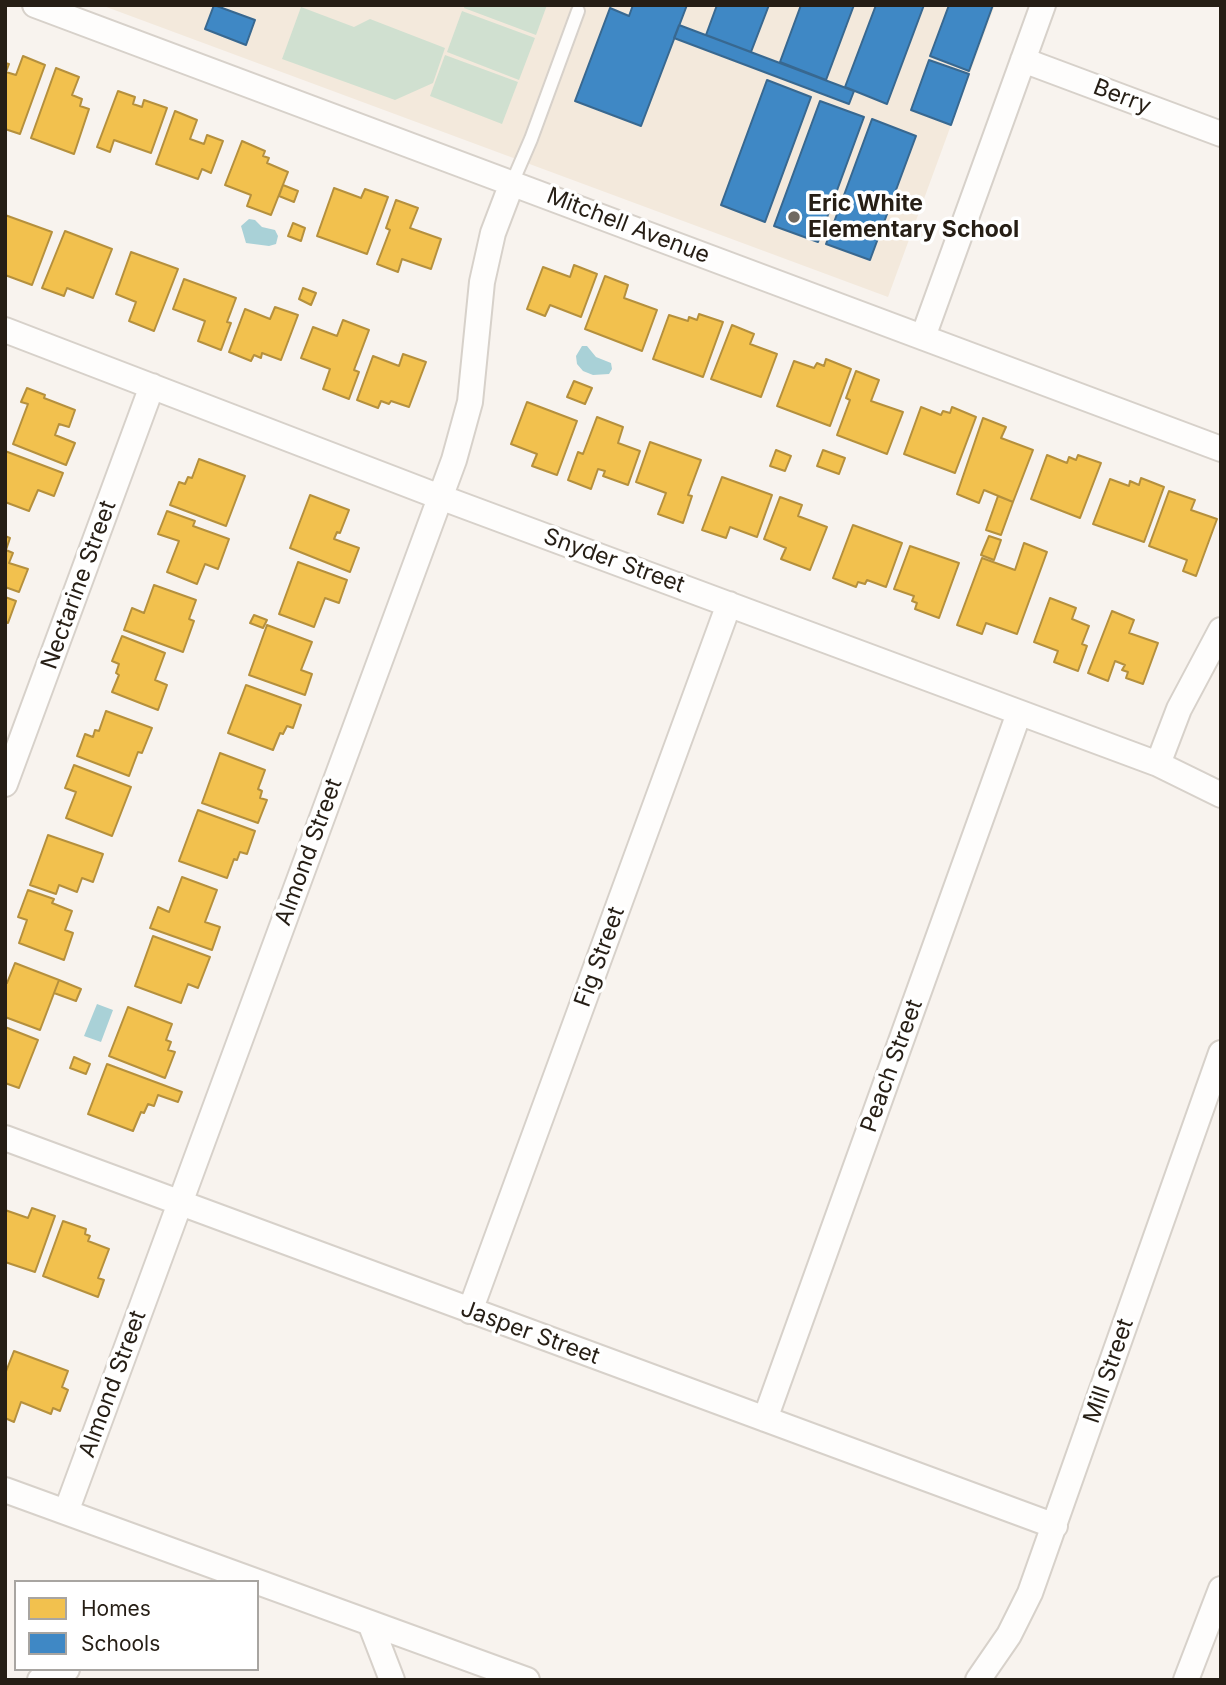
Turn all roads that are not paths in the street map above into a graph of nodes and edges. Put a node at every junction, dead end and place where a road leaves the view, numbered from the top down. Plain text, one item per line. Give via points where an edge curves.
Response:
1 (35, 5) edge
2 (1043, 5) edge
3 (578, 11) dead end
4 (1023, 60) junction
5 (1221, 134) edge
6 (512, 183) junction
7 (5, 330) edge
8 (923, 337) junction
9 (152, 386) junction
10 (1221, 449) edge
11 (440, 497) junction
12 (729, 604) junction
13 (1221, 630) edge
14 (1019, 713) junction
15 (1158, 764) junction
16 (5, 784) edge
17 (1221, 794) edge
18 (1221, 1053) edge
19 (5, 1138) edge
20 (180, 1203) junction
21 (470, 1311) junction
22 (765, 1419) junction
23 (5, 1490) edge
24 (66, 1512) junction
25 (1055, 1527) junction
26 (237, 1580) edge
27 (1221, 1589) edge
28 (265, 1591) edge
29 (370, 1623) junction
30 (61, 1671) edge
31 (40, 1680) edge
32 (392, 1680) edge
33 (527, 1680) edge
34 (978, 1680) edge
35 (1186, 1680) edge

1 - 6 street, Mitchell Avenue
2 - 4 street
3 - 6 lane
4 - 5 street, Berry
4 - 8 street
6 - 8 street, Mitchell Avenue
6 - 11 street, Almond Street via 493,233 482,282 470,402
7 - 9 street, Snyder Street
8 - 10 street, Mitchell Avenue
9 - 11 street, Snyder Street
9 - 16 street, Nectarine Street
11 - 12 street, Snyder Street
11 - 20 street, Almond Street
12 - 14 street, Snyder Street
12 - 21 street, Fig Street
13 - 15 street via 1179,709
14 - 15 street, Snyder Street
14 - 22 street, Peach Street
15 - 17 street, Snyder Street
18 - 25 street, Mill Street
19 - 20 street, Jasper Street
20 - 21 street, Jasper Street
20 - 24 street, Almond Street
21 - 22 street, Jasper Street
22 - 25 street, Jasper Street
23 - 24 street
24 - 26 street
25 - 34 street, Mill Street via 1009,1635
27 - 35 street
28 - 29 street
29 - 32 street
29 - 33 street
30 - 31 street

